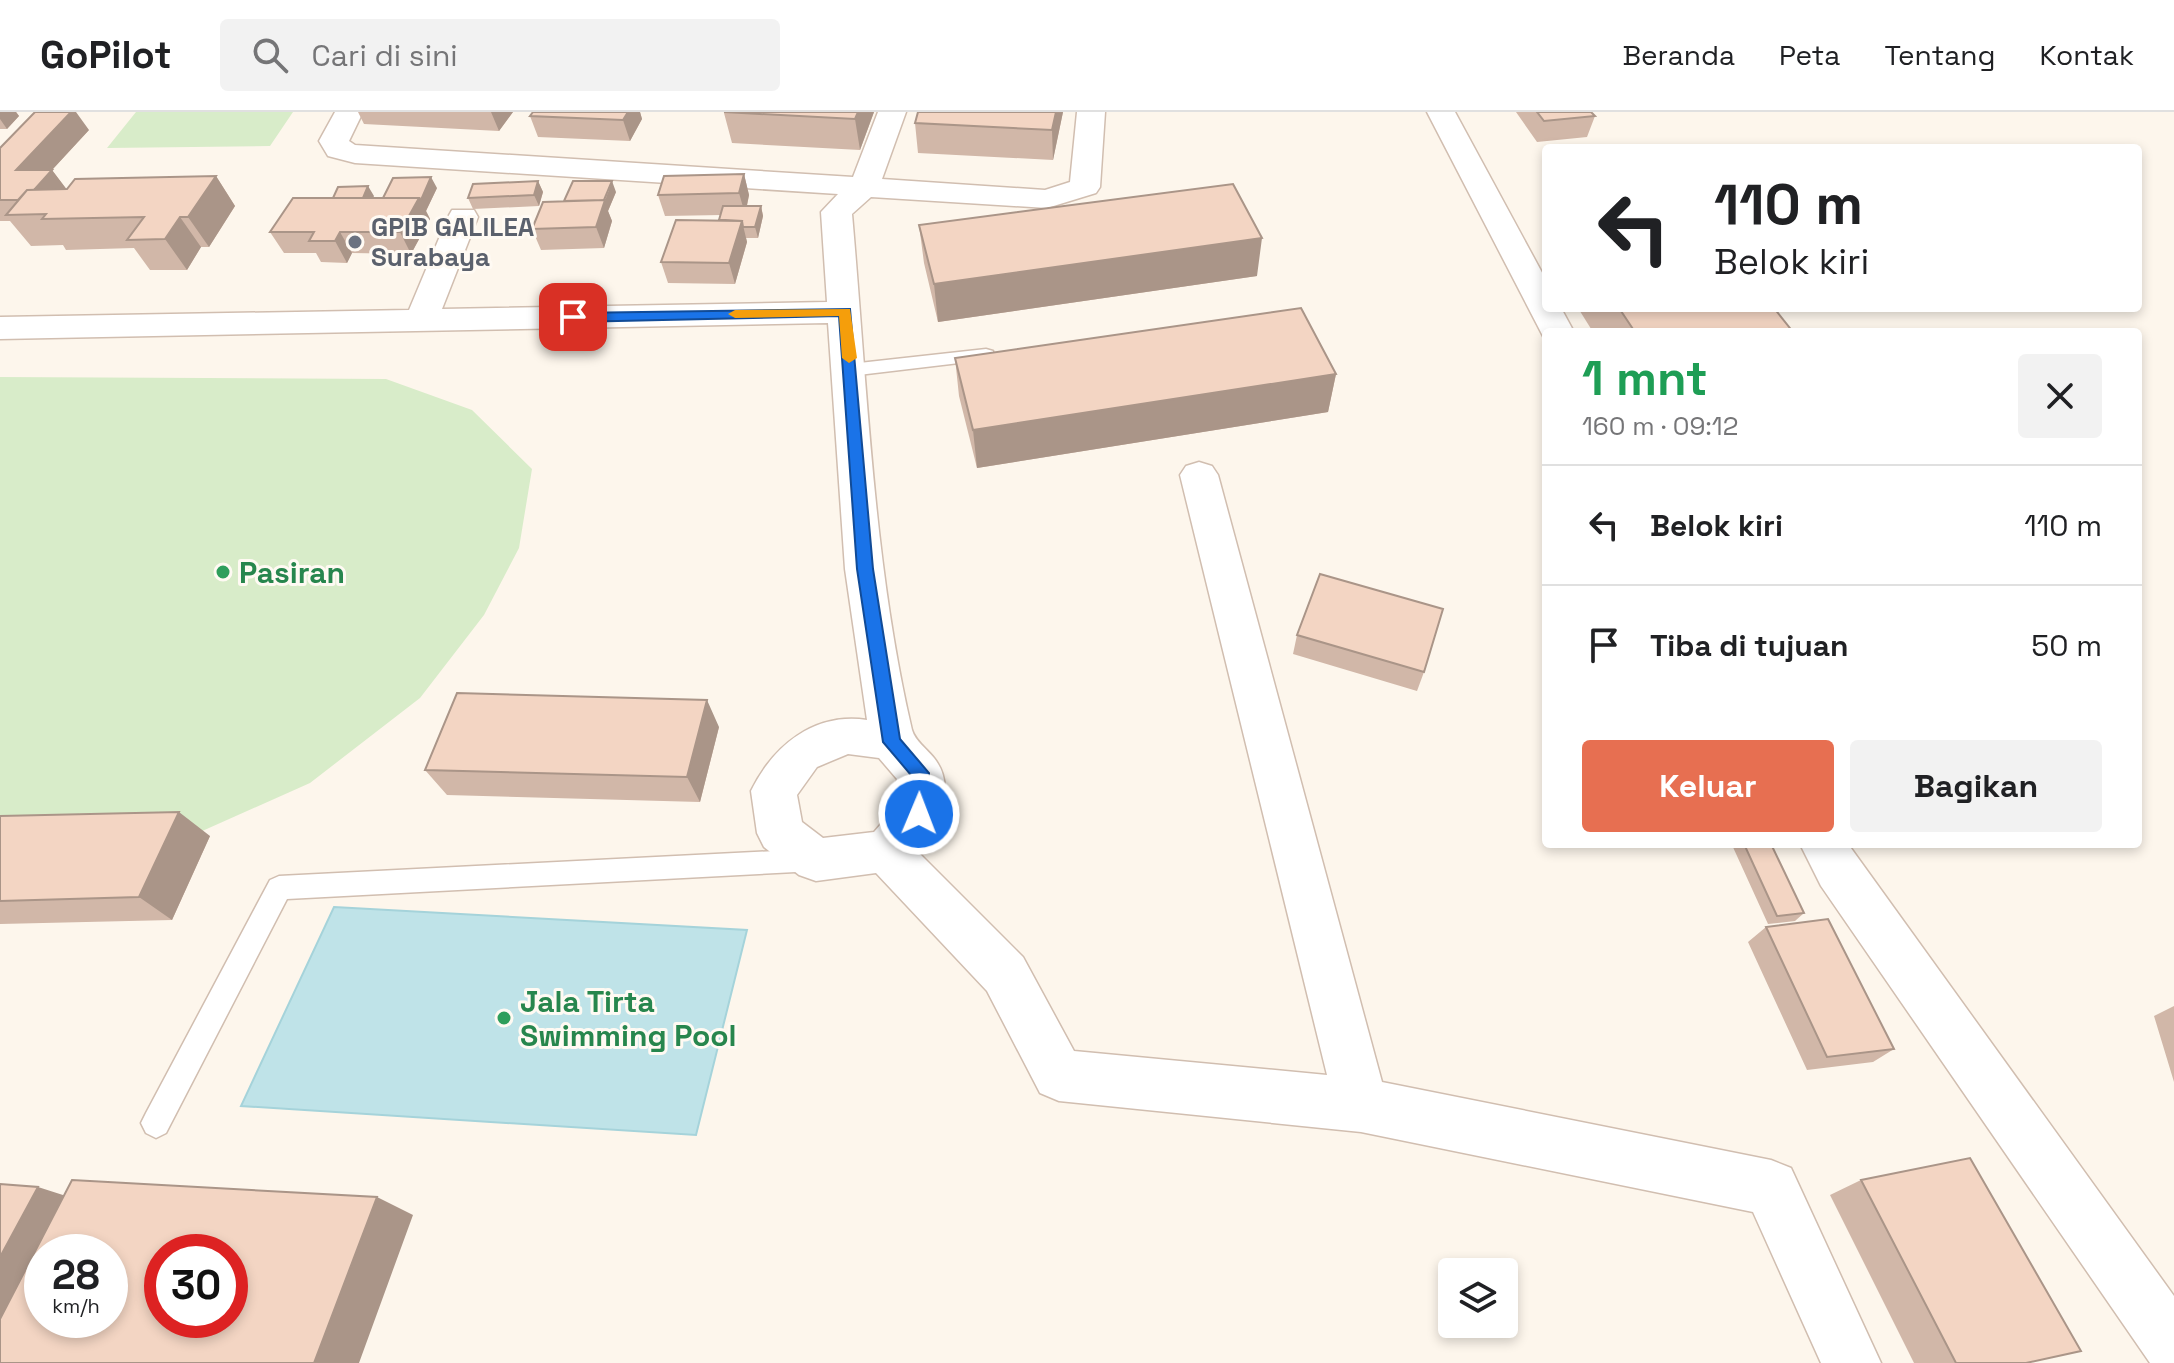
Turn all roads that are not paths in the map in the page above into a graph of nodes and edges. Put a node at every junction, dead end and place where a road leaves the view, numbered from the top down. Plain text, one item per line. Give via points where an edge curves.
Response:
1 (349, 112) edge
2 (892, 112) edge
3 (1091, 112) edge
4 (1443, 114) edge
5 (865, 186) junction
6 (463, 217) dead end
7 (1542, 303) edge
8 (846, 312) junction
9 (421, 320) junction
10 (0, 328) edge
11 (1005, 353) edge
12 (850, 370) junction
13 (1199, 475) dead end
14 (892, 742) junction
15 (1825, 848) edge
16 (886, 851) junction
17 (816, 860) junction
18 (1361, 1105) junction
19 (156, 1123) dead end
20 (2174, 1346) edge
21 (1851, 1363) edge

1 - 5 street via 334,141 338,150 355,154
2 - 5 street
3 - 5 street via 1085,187 1047,199
4 - 7 street
5 - 8 street via 836,212
6 - 9 street
8 - 9 street
8 - 12 street
9 - 10 street
11 - 12 lane
12 - 14 street via 865,569
13 - 18 street
14 - 16 street via 920,773 919,814
14 - 17 street via 845,735 801,754 774,791 780,833
15 - 20 street
16 - 17 street
16 - 18 street via 1005,974 1059,1075
17 - 19 lane via 279,888
18 - 21 street via 1771,1188

